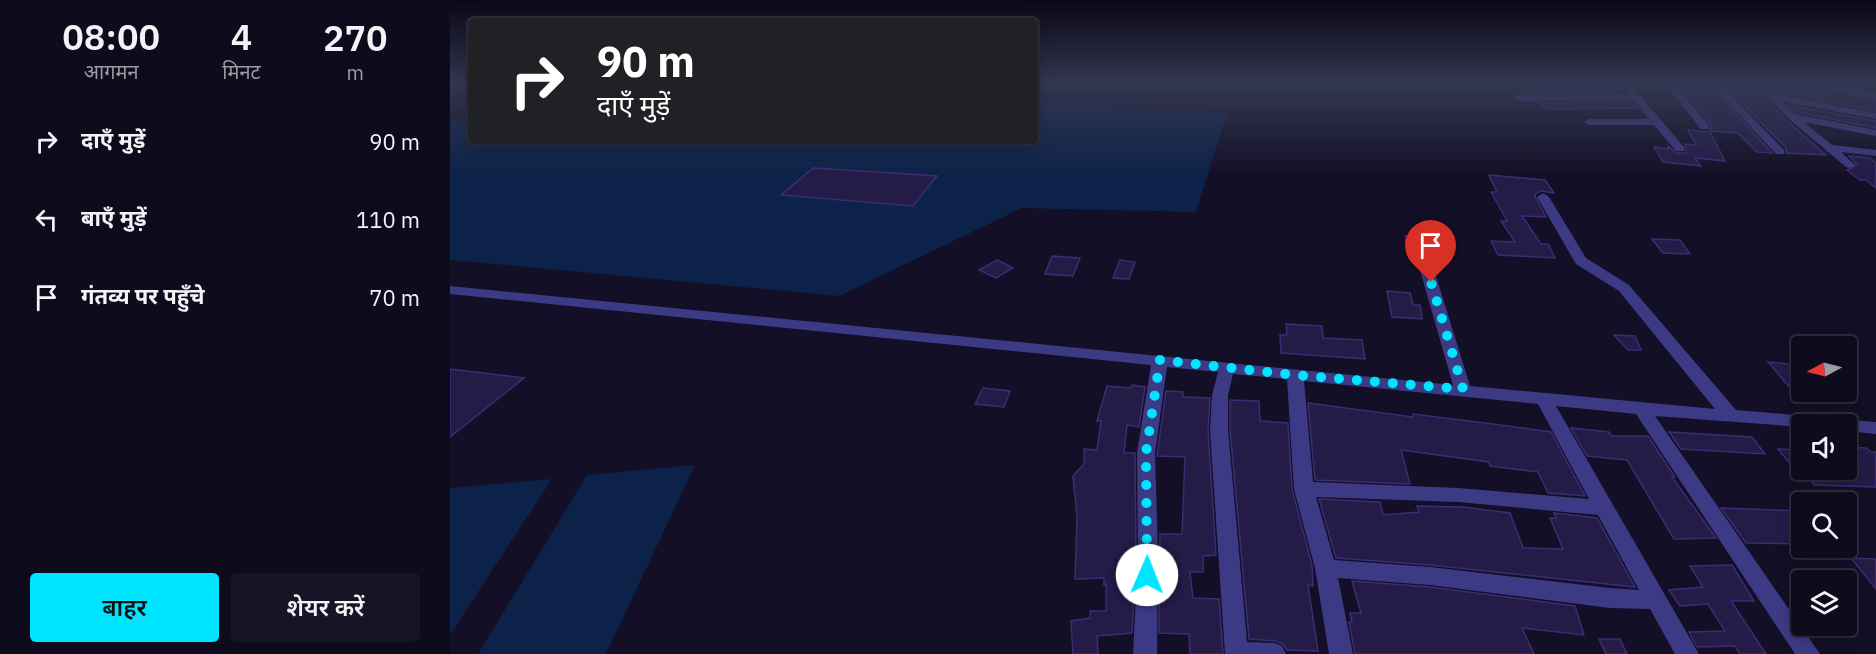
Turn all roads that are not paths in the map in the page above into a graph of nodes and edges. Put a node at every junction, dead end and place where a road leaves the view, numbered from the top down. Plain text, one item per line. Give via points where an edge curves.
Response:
1 (1651, 115) edge
2 (1695, 115) edge
3 (1744, 115) edge
4 (1791, 116) joint
5 (1589, 122) dead end
6 (1658, 122) junction
7 (1705, 127) dead end
8 (1876, 133) edge
9 (1680, 148) dead end
10 (1832, 148) junction
11 (1780, 152) dead end
12 (1876, 153) edge
13 (1850, 165) dead end
14 (1544, 197) dead end
15 (1424, 260) dead end
16 (450, 290) edge
17 (1160, 360) junction
18 (1227, 367) junction
19 (1295, 375) junction
20 (1463, 389) junction
21 (1543, 398) junction
22 (1641, 409) junction
23 (1730, 415) junction
24 (1791, 420) edge
25 (1857, 426) edge
26 (1876, 428) edge
27 (1304, 489) junction
28 (1604, 508) junction
29 (1326, 568) junction
30 (1658, 600) junction
31 (1237, 653) edge
32 (1145, 654) edge
33 (1274, 654) edge
34 (1341, 654) edge
35 (1687, 654) edge
36 (1808, 654) edge

1 - 6 street
2 - 7 street
3 - 11 street
4 - 8 street
4 - 10 street
5 - 6 street
6 - 9 street
10 - 12 street
10 - 13 street
14 - 23 street via 1581,261 1624,288
15 - 20 street
16 - 17 street
17 - 18 street
17 - 32 street via 1146,453
18 - 19 street
18 - 31 street via 1220,395 1219,430
19 - 20 street
19 - 27 street
20 - 21 street
21 - 22 street
21 - 28 street
22 - 23 street
22 - 36 street
23 - 24 street
25 - 26 street
27 - 28 street via 1458,495
27 - 29 street
28 - 30 street
29 - 30 street
29 - 34 street
30 - 35 street
31 - 33 street

